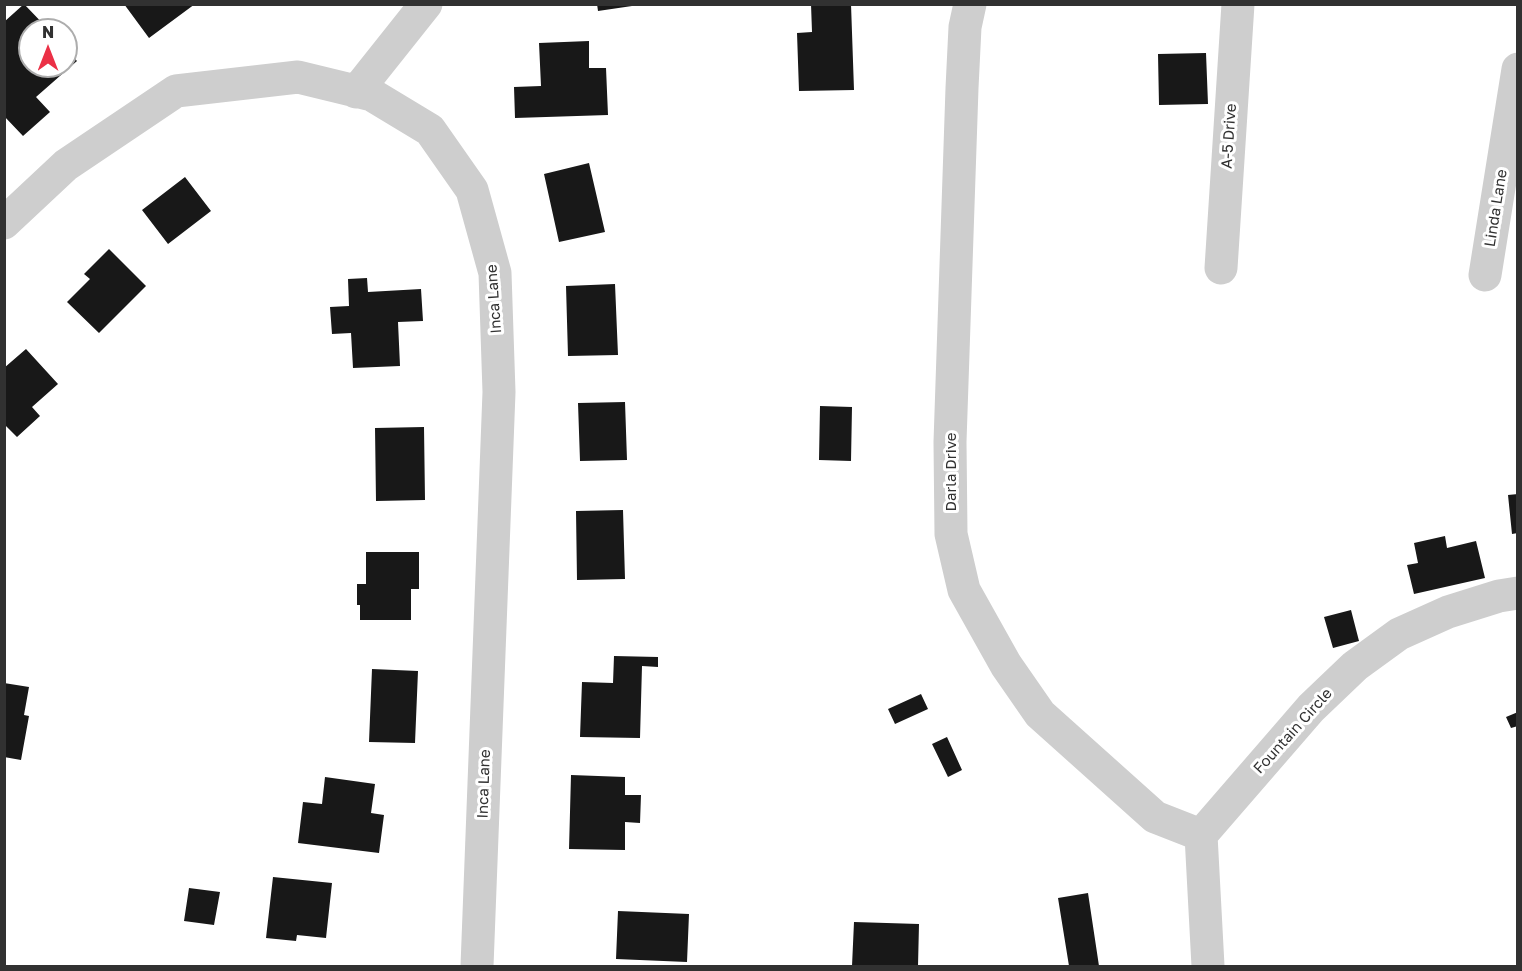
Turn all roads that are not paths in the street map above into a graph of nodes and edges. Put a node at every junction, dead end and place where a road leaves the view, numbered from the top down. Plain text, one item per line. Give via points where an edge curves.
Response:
1 (426, 4) edge
2 (970, 4) edge
3 (1238, 4) edge
4 (1518, 69) edge
5 (356, 92) junction
6 (4, 223) edge
7 (1221, 268) dead end
8 (1485, 275) dead end
9 (1518, 593) edge
10 (1201, 835) junction
11 (477, 966) edge
12 (1208, 966) edge

1 - 5 street
2 - 10 street, Darla Drive via 962,88 950,442 951,534 964,590 1006,665 1040,714 1155,817
3 - 7 street, A-5 Drive
4 - 8 street, Linda Lane
5 - 6 street, Inca Lane via 298,77 176,91 66,165
5 - 11 street, Inca Lane via 372,95 430,130 472,190 495,273 498,392
9 - 10 street, Fountain Circle via 1438,616 1399,634 1355,666 1311,708
10 - 12 street

